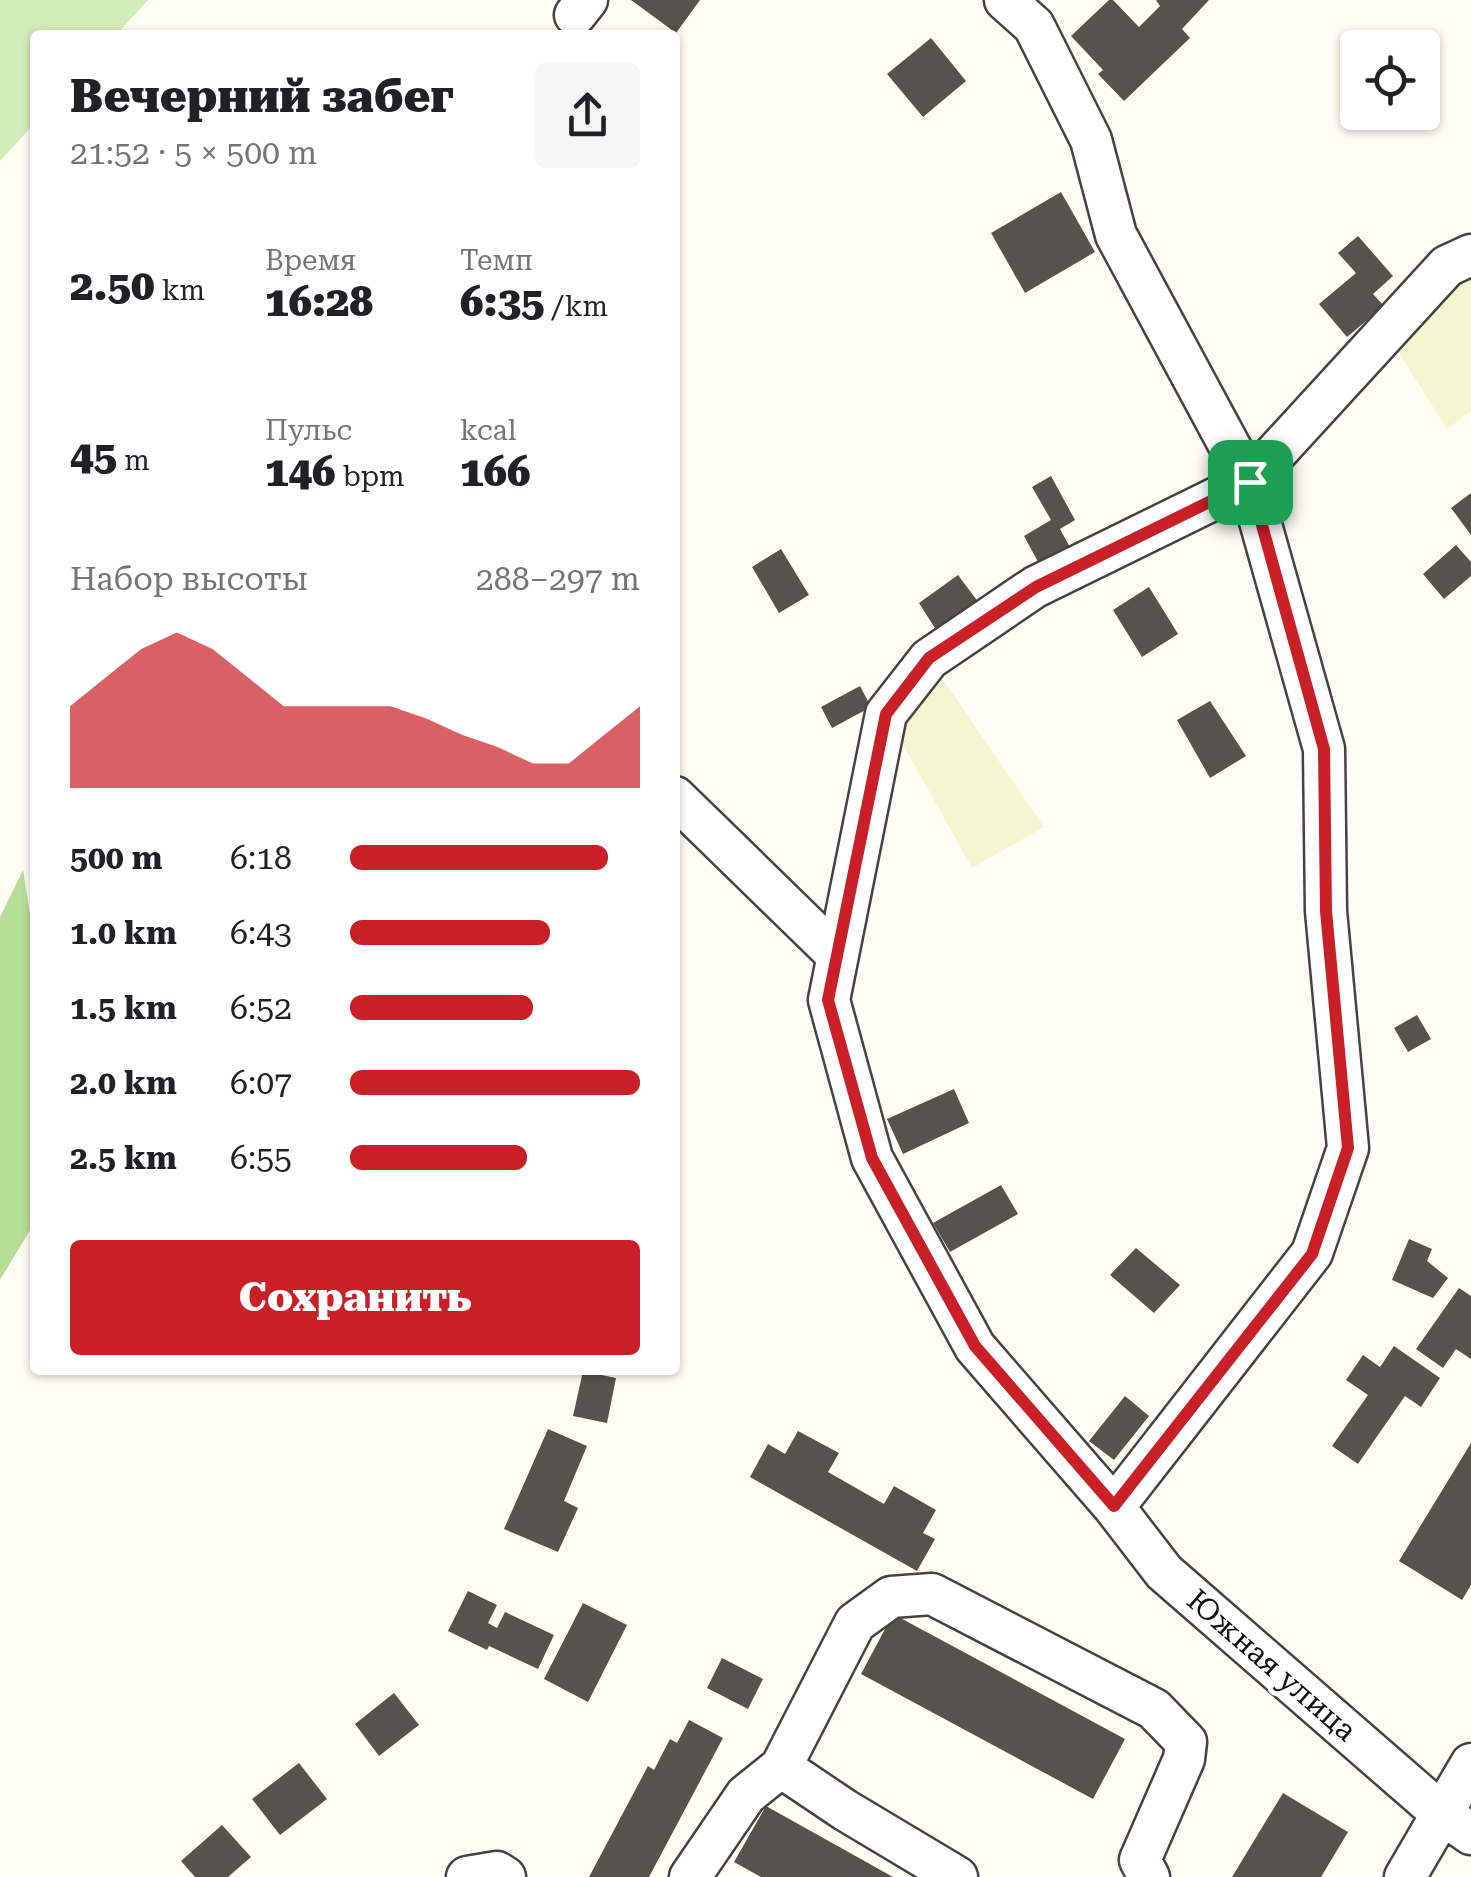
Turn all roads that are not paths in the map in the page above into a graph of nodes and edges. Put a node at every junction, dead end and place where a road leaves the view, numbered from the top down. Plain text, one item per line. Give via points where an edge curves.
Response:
1 (1005, 0) edge
2 (1471, 255) edge
3 (1250, 482) junction
4 (680, 802) edge
5 (838, 954) junction
6 (1114, 1506) junction
7 (1471, 1764) edge
8 (781, 1767) junction
9 (1456, 1824) edge
10 (1137, 1871) edge
11 (467, 1877) edge
12 (506, 1877) edge
13 (690, 1877) edge
14 (956, 1877) edge
15 (1405, 1877) edge

1 - 3 street via 1034,26 1091,140 1116,236
2 - 3 street, Южная улица via 1447,266
3 - 5 street, Южная улица via 1036,587 929,658 886,714
3 - 6 street via 1324,749 1326,911 1348,1148 1312,1254
4 - 5 street
5 - 6 street, Южная улица via 828,1000 872,1158 975,1346
6 - 9 street, Южная улица via 1164,1572
7 - 9 street
8 - 10 street via 855,1623 891,1597 932,1594 1154,1709 1186,1742
8 - 13 street via 746,1796
8 - 14 street
9 - 15 street
11 - 12 street

